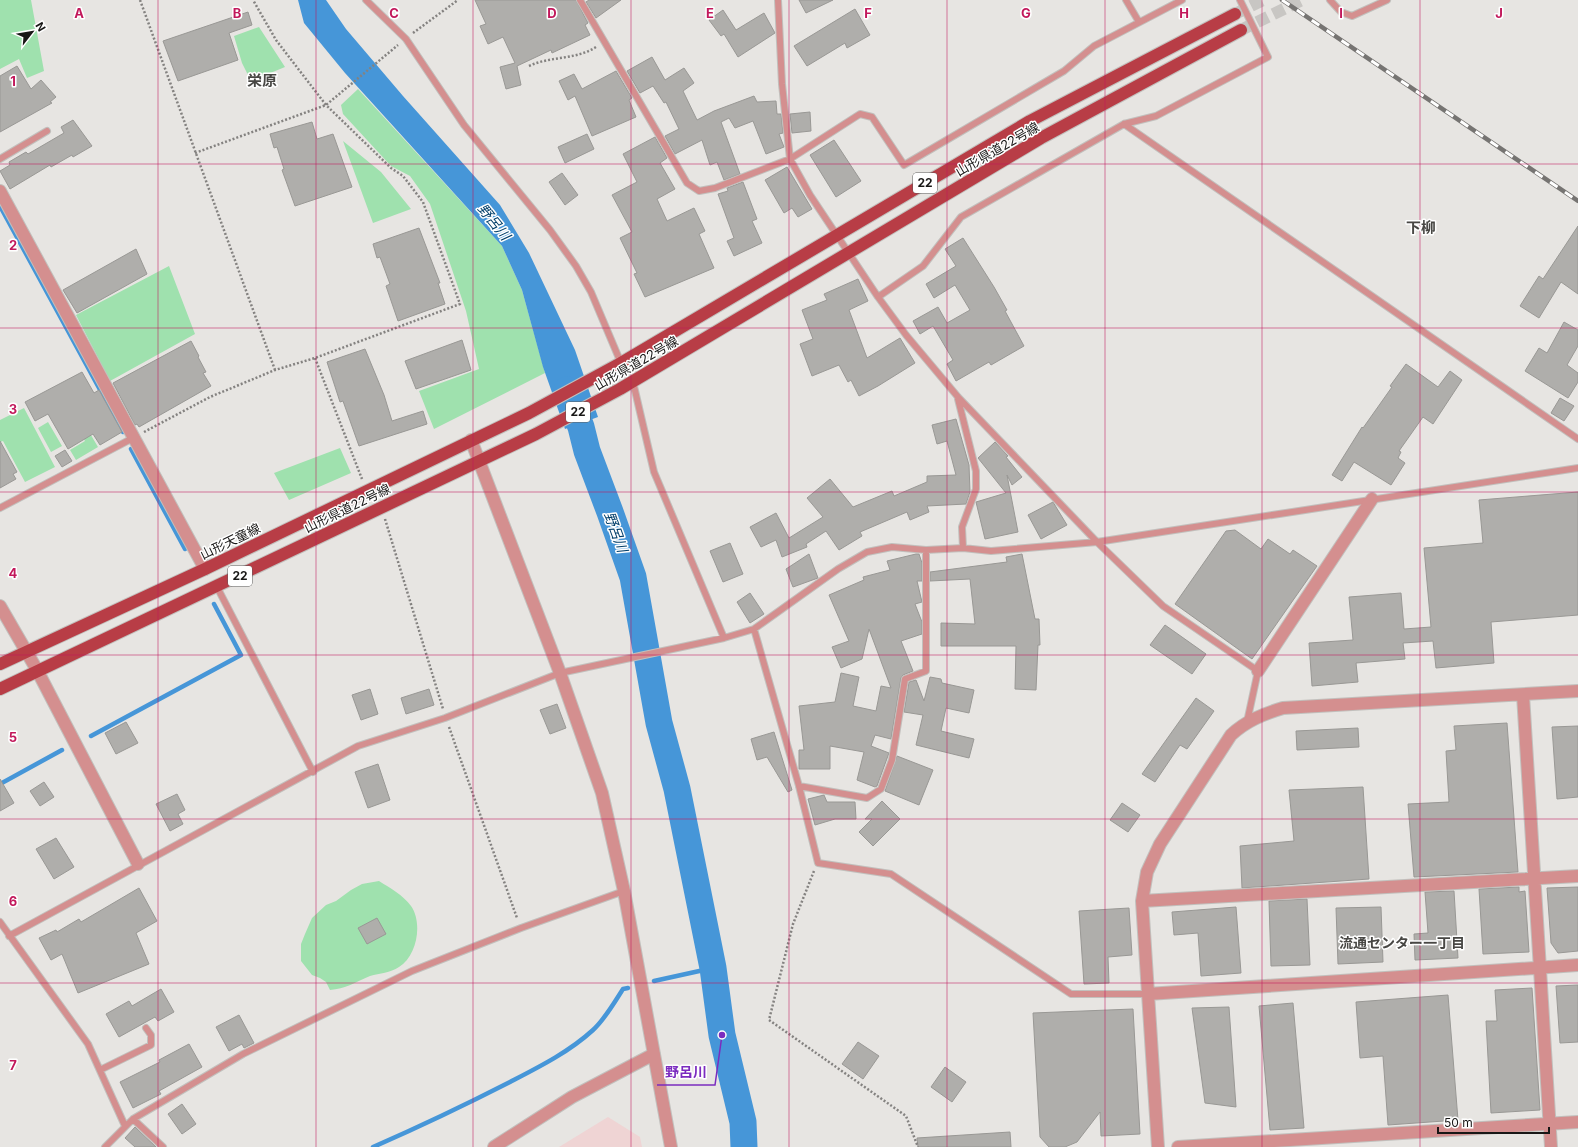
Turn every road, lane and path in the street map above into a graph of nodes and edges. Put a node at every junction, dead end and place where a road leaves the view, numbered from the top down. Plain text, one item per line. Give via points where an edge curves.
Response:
1 (140, 0) edge
2 (253, 0) edge
3 (366, 0) edge
4 (458, 0) edge
5 (580, 0) edge
6 (778, 0) edge
7 (1126, 0) edge
8 (1182, 0) edge
9 (1240, 0) edge
10 (1330, 0) edge
11 (1387, 0) edge
12 (1235, 14) tunnel mouth
13 (1139, 22) junction
14 (1241, 30) tunnel mouth
15 (406, 39) junction
16 (605, 41) junction
17 (529, 66) dead end
18 (326, 105) junction
19 (1124, 124) junction
20 (47, 131) dead end
21 (195, 153) junction
22 (0, 159) edge
23 (790, 159) junction
24 (0, 192) edge
25 (837, 235) junction
26 (848, 252) junction
27 (878, 298) junction
28 (315, 358) junction
29 (621, 363) junction
30 (275, 370) junction
31 (633, 382) junction
32 (958, 397) junction
33 (134, 438) junction
34 (1578, 439) edge
35 (472, 440) junction
36 (480, 460) junction
37 (1578, 468) edge
38 (367, 491) junction
39 (1372, 499) junction
40 (0, 508) edge
41 (1097, 542) junction
42 (963, 548) junction
43 (926, 550) junction
44 (205, 569) junction
45 (217, 587) junction
46 (0, 606) edge
47 (754, 629) junction
48 (724, 638) junction
49 (25, 652) junction
50 (0, 664) edge
51 (37, 670) junction
52 (1258, 672) junction
53 (560, 673) junction
54 (0, 689) edge
55 (1578, 691) edge
56 (1523, 695) junction
57 (1248, 722) junction
58 (313, 772) junction
59 (799, 786) junction
60 (818, 863) junction
61 (138, 864) junction
62 (1578, 876) edge
63 (1534, 879) junction
64 (624, 891) junction
65 (1142, 901) junction
66 (0, 922) edge
67 (10, 936) junction
68 (1578, 965) edge
69 (1541, 967) junction
70 (1148, 994) junction
71 (146, 1028) dead end
72 (654, 1054) junction
73 (100, 1070) junction
74 (133, 1119) junction
75 (1578, 1122) edge
76 (1550, 1124) junction
77 (126, 1126) junction
78 (105, 1147) edge
79 (163, 1147) edge
80 (494, 1147) edge
81 (671, 1147) edge
82 (918, 1147) edge
83 (1158, 1147) edge
84 (1178, 1147) edge
85 (1551, 1147) edge

1 - 21 path
2 - 18 path via 276,40
3 - 15 lane
4 - 15 path
5 - 16 lane
6 - 23 lane via 782,84
7 - 13 lane
8 - 13 lane
9 - 19 lane via 1268,57 1156,116
10 - 11 lane via 1341,12 1352,16
12 - 25 main road, 山形県道22号線 / 22 via 1030,121
13 - 23 lane via 1094,46 1064,71 904,165 872,117 860,114
14 - 26 main road, 山形県道22号線 / 22 via 1041,138
15 - 18 path
15 - 29 lane via 464,125 525,197 576,266 596,303
16 - 17 path via 586,54 539,61
16 - 23 lane via 687,183 694,188 700,191 715,188
18 - 21 path
18 - 28 path via 391,168 403,176 423,202 460,304
19 - 27 lane via 961,217 923,266
19 - 34 lane
20 - 22 lane
21 - 30 path
23 - 25 lane
24 - 33 street
25 - 26 lane
25 - 29 main road, 山形県道22号線 / 22
26 - 27 lane
26 - 31 main road, 山形県道22号線 / 22
27 - 32 lane
28 - 30 path
28 - 38 path
29 - 35 main road, 山形県道22号線 / 22 via 529,413
30 - 33 path via 210,397
31 - 36 main road, 山形県道22号線 / 22 via 536,434
31 - 48 lane via 654,472
32 - 41 lane
32 - 42 lane via 976,471 976,489 962,527
33 - 40 lane
33 - 44 street
35 - 36 street
35 - 38 main road, 山形天童線 / 22
36 - 45 main road, 山形県道22号線 / 22
36 - 53 street
37 - 39 lane
38 - 44 main road, 山形天童線 / 22
39 - 41 lane
39 - 52 street
41 - 42 lane via 991,551
41 - 52 lane via 1163,606
42 - 43 lane
43 - 47 lane via 892,547 867,552 838,569
43 - 59 lane via 926,671 904,679 892,760 881,789 867,798
44 - 49 main road, 山形天童線 / 22
45 - 51 main road, 山形県道22号線 / 22
45 - 58 lane
46 - 49 street
47 - 48 lane
47 - 59 lane
48 - 53 lane
49 - 50 main road, 山形天童線 / 22
49 - 51 street
51 - 54 main road, 山形県道22号線 / 22
51 - 61 street
52 - 57 lane
53 - 58 lane via 445,718 358,746
53 - 64 street via 602,793
55 - 56 street
56 - 57 street via 1282,708
56 - 63 street
57 - 65 street via 1231,735 1160,844 1147,872
58 - 61 lane
59 - 60 lane
60 - 70 lane via 891,874 1071,994
60 - 82 path via 793,924 769,1020 906,1116
61 - 67 lane
62 - 63 street
63 - 65 street
63 - 69 street
64 - 72 street
64 - 74 lane via 412,971 243,1054
65 - 70 street
66 - 67 lane
67 - 73 lane via 88,1044
68 - 69 street
69 - 70 street
69 - 76 street
70 - 83 street
71 - 73 lane via 151,1035 151,1045
72 - 80 street via 572,1097
72 - 81 street
73 - 77 lane
74 - 77 lane
74 - 79 lane
75 - 76 street
76 - 84 street
76 - 85 street
77 - 78 lane

